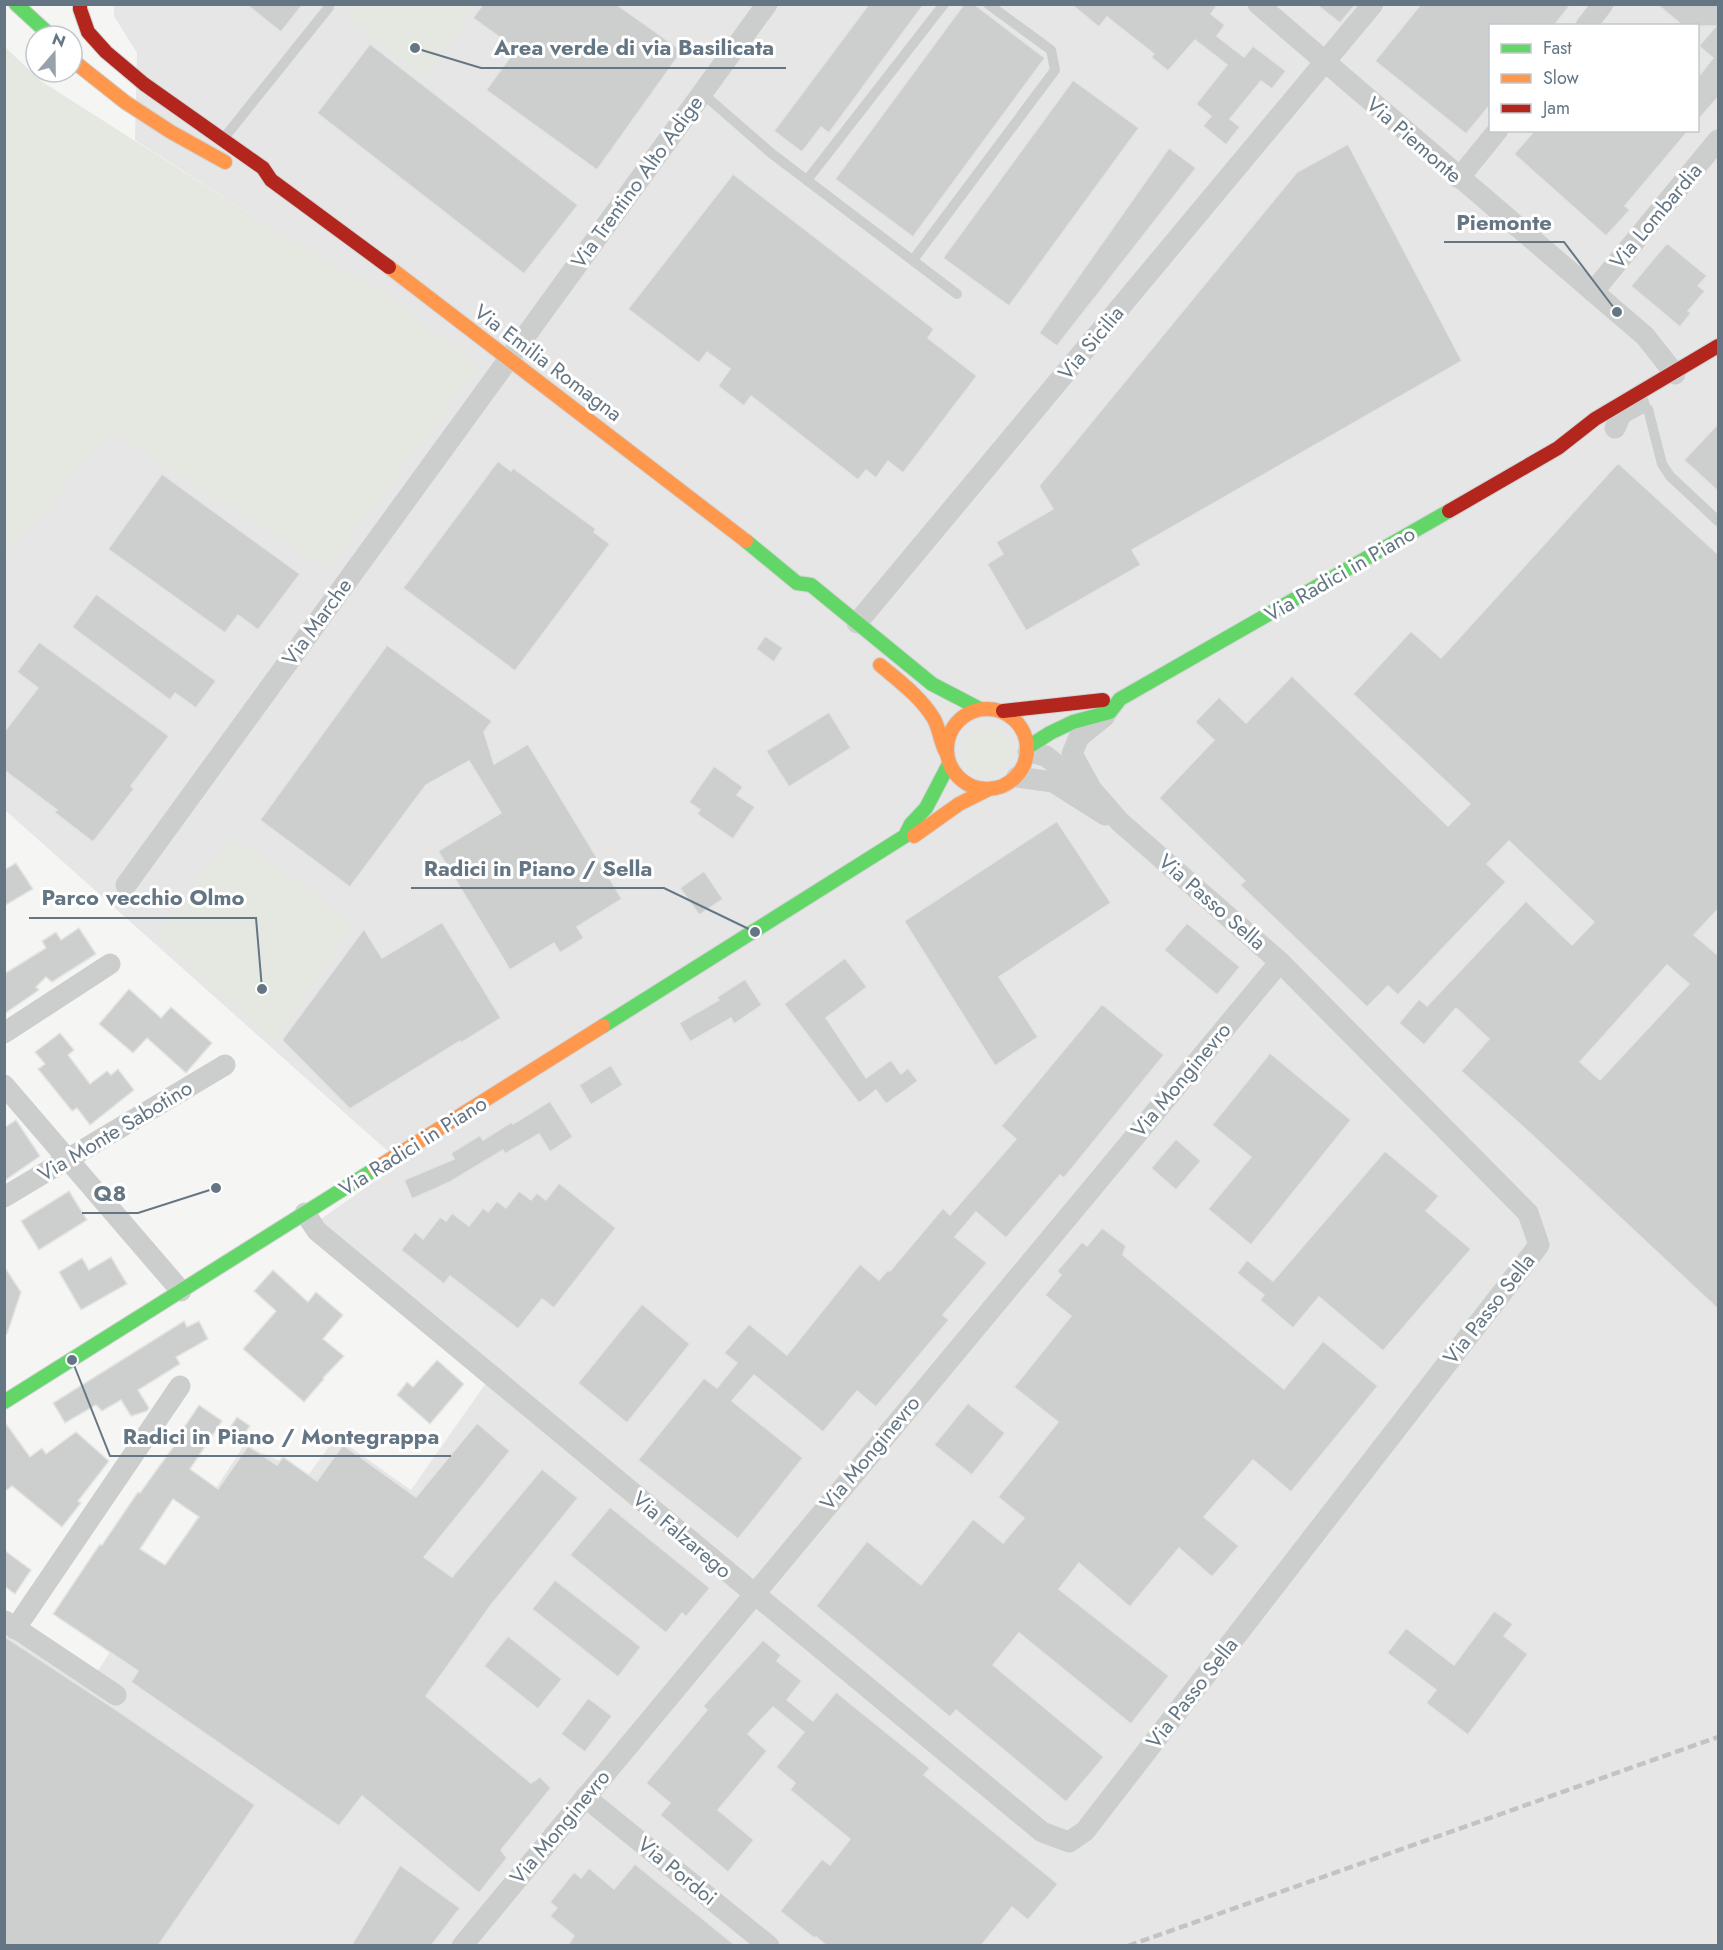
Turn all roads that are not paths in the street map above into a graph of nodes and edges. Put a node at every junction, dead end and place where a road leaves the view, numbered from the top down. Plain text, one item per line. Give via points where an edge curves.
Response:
1 (16, 4) edge
2 (23, 4) edge
3 (80, 4) edge
4 (767, 4) edge
5 (944, 4) edge
6 (988, 4) edge
7 (1258, 4) edge
8 (1373, 4) edge
9 (1603, 4) edge
10 (39, 5) edge
11 (329, 7) dead end
12 (38, 24) edge
13 (1588, 24) edge
14 (1325, 62) junction
15 (84, 70) edge
16 (702, 93) junction
17 (1496, 132) edge
18 (223, 140) junction
19 (1719, 140) edge
20 (239, 170) dead end
21 (1458, 178) junction
22 (807, 180) junction
23 (913, 260) junction
24 (1593, 291) junction
25 (957, 294) dead end
26 (1719, 346) edge
27 (508, 359) junction
28 (1719, 359) edge
29 (1675, 374) junction
30 (1653, 406) joint
31 (1615, 428) junction
32 (1558, 448) junction
33 (1719, 521) edge
34 (857, 623) junction
35 (865, 652) dead end
36 (1115, 706) junction
37 (980, 709) junction
38 (1003, 711) junction
39 (1028, 749) junction
40 (948, 759) junction
41 (1017, 777) junction
42 (988, 789) junction
43 (1092, 790) junction
44 (1120, 822) junction
45 (905, 836) junction
46 (126, 885) dead end
47 (1280, 962) junction
48 (110, 964) dead end
49 (4, 1033) edge
50 (225, 1065) dead end
51 (4, 1085) edge
52 (67, 1159) junction
53 (4, 1197) edge
54 (305, 1214) junction
55 (181, 1291) junction
56 (180, 1386) dead end
57 (4, 1402) edge
58 (753, 1594) junction
59 (10, 1625) edge
60 (116, 1695) dead end
61 (585, 1797) junction
62 (1069, 1842) joint
63 (462, 1946) edge
64 (770, 1946) edge

1 - 12 street
2 - 10 street
3 - 18 street, Via Emilia Romagna via 88,32 106,52
4 - 16 street, Via Trentino Alto Adige
5 - 22 lane
6 - 23 lane via 1051,50 1054,70
7 - 14 street, Via Piemonte
8 - 14 street, Via Sicilia
9 - 13 street
11 - 18 lane
14 - 21 street, Via Piemonte
14 - 34 street, Via Sicilia
15 - 20 street via 162,126
16 - 22 lane
16 - 27 street, Via Trentino Alto Adige
17 - 21 street
18 - 27 street, Via Emilia Romagna via 263,168 264,180 347,234
19 - 24 street, Via Lombardia
21 - 24 street, Via Piemonte
22 - 23 lane
23 - 25 lane
24 - 29 street, Via Piemonte via 1645,336
26 - 29 street
27 - 34 street, Via Emilia Romagna via 720,521 798,589 811,585
27 - 46 street, Via Marche
28 - 29 street via 1686,376
29 - 31 street via 1668,387 1621,414
29 - 32 street via 1595,419
30 - 31 street
30 - 33 lane via 1662,464
31 - 32 street
32 - 36 street, Via Radici in Piano
34 - 37 street, Via Emilia Romagna via 932,684
35 - 40 street via 935,720
36 - 38 street via 1040,706
36 - 39 street via 1050,733
36 - 43 street, Via Passo Sella via 1079,737 1072,754
37 - 38 street
37 - 40 street via 969,712 951,729
38 - 39 street via 1024,731
39 - 41 street
39 - 43 street, Via Passo Sella via 1046,756
40 - 42 street via 965,783
40 - 45 street via 926,808
41 - 42 street via 999,788
41 - 44 street, Via Passo Sella via 1053,782
42 - 45 street via 959,804 916,836
43 - 44 street, Via Passo Sella
44 - 47 street, Via Passo Sella
45 - 54 street, Via Radici in Piano
47 - 58 street, Via Monginevro
47 - 62 street, Via Passo Sella via 1528,1213 1539,1245 1085,1831
48 - 49 street
50 - 52 street, Via Monte Sabotino
51 - 52 street
52 - 53 street, Via Monte Sabotino
52 - 55 street
54 - 55 street, Via Radici in Piano
54 - 58 street, Via Falzarego via 317,1231
55 - 57 street, Via Radici in Piano
56 - 59 street
58 - 61 street, Via Monginevro
58 - 62 street, Via Falzarego via 1042,1832
59 - 60 street
61 - 63 street, Via Monginevro
61 - 64 street, Via Pordoi

